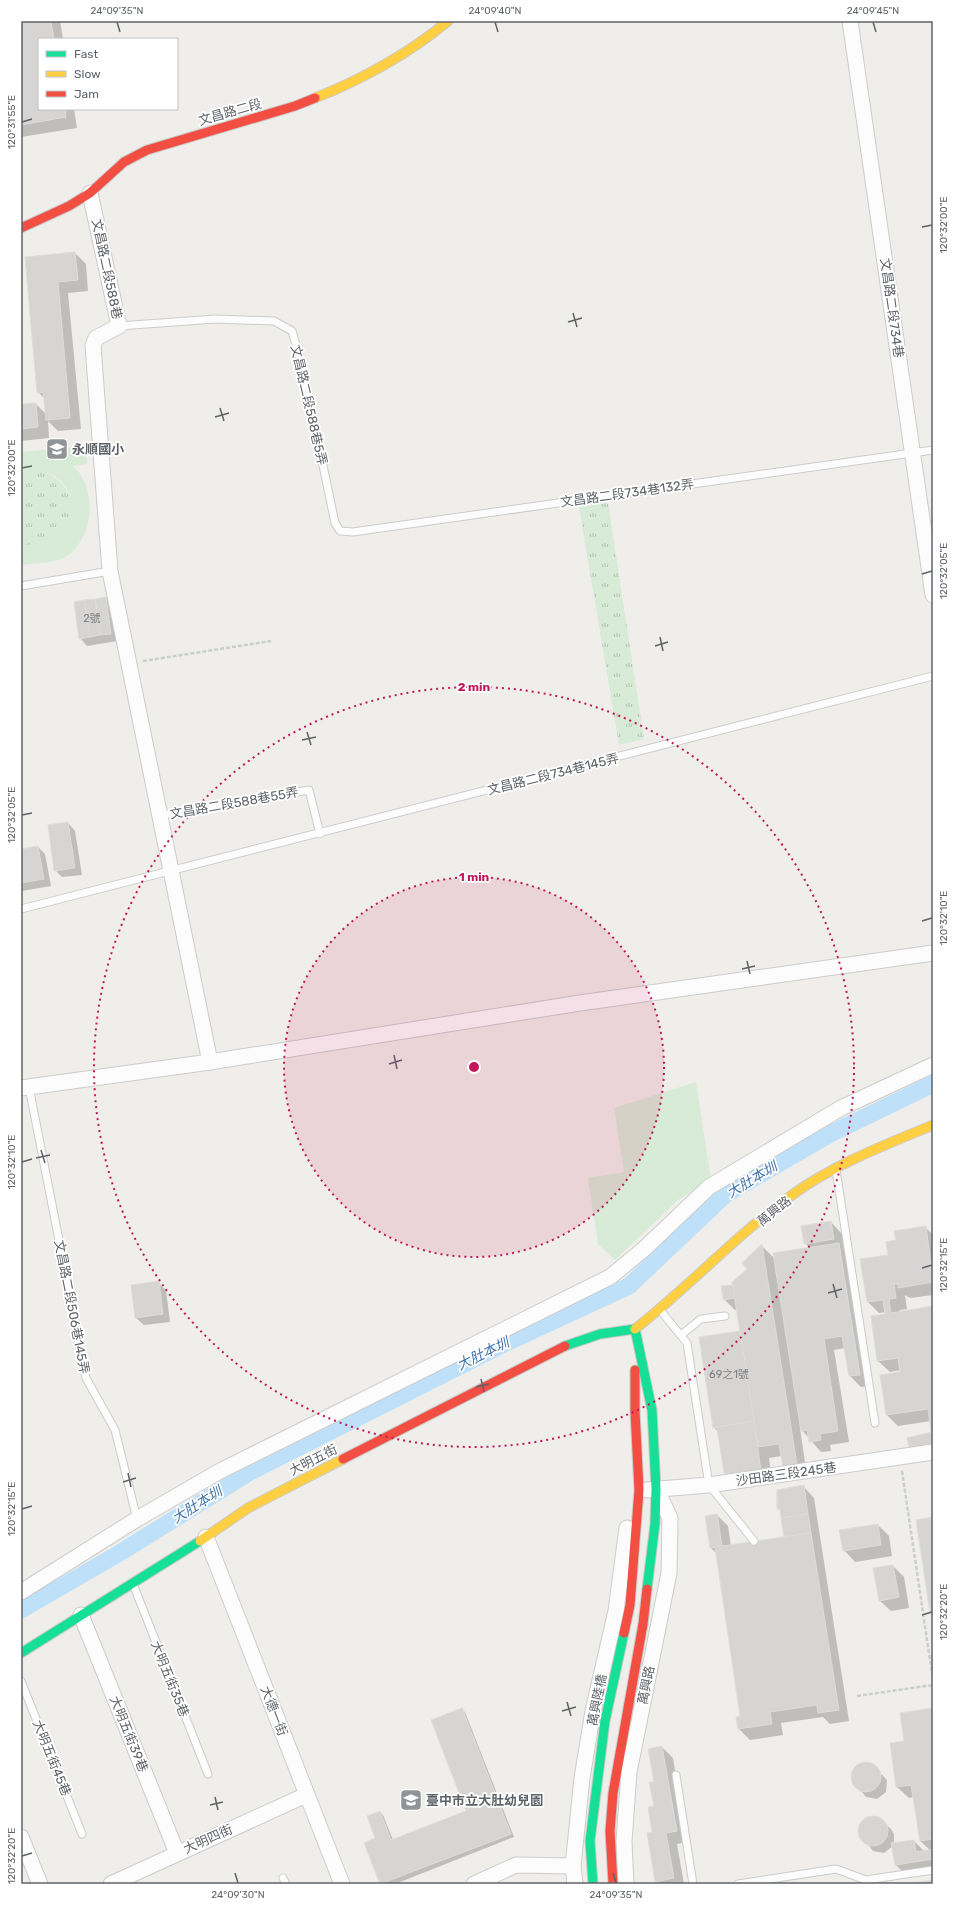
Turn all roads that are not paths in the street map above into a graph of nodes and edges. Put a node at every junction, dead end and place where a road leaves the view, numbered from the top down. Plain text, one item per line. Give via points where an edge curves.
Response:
1 (448, 21) edge
2 (850, 21) edge
3 (90, 193) junction
4 (21, 228) edge
5 (119, 326) junction
6 (933, 450) edge
7 (913, 453) junction
8 (340, 531) joint
9 (110, 571) junction
10 (21, 586) edge
11 (933, 595) edge
12 (933, 676) edge
13 (161, 815) junction
14 (320, 834) junction
15 (172, 871) junction
16 (21, 909) edge
17 (933, 953) edge
18 (210, 1062) junction
19 (933, 1065) edge
20 (25, 1087) edge
21 (933, 1125) edge
22 (836, 1169) junction
23 (660, 1310) junction
24 (726, 1316) dead end
25 (635, 1329) junction
26 (681, 1335) junction
27 (875, 1423) dead end
28 (933, 1452) edge
29 (709, 1485) junction
30 (656, 1489) junction
31 (639, 1490) junction
32 (137, 1519) junction
33 (206, 1537) junction
34 (754, 1541) dead end
35 (133, 1584) junction
36 (21, 1592) edge
37 (81, 1615) junction
38 (21, 1653) edge
39 (21, 1681) edge
40 (208, 1774) dead end
41 (676, 1775) dead end
42 (306, 1795) junction
43 (82, 1834) dead end
44 (21, 1837) edge
45 (177, 1853) junction
46 (573, 1866) junction
47 (933, 1870) edge
48 (40, 1884) edge
49 (111, 1884) edge
50 (342, 1884) edge
51 (474, 1884) edge
52 (575, 1884) edge
53 (593, 1884) edge
54 (613, 1884) edge
55 (626, 1884) edge
56 (693, 1884) edge
57 (738, 1884) edge

1 - 3 street, 文昌路二段 via 426,40 343,87 295,106 147,150 124,162
2 - 7 street, 文昌路二段734巷
3 - 4 street, 文昌路二段 via 69,206
3 - 5 street, 文昌路二段588巷
5 - 8 lane, 文昌路二段588巷5弄 via 215,319 274,322 292,331 303,369 335,523
5 - 9 street, 文昌路二段588巷 via 96,338 93,346
6 - 7 lane, 文昌路二段734巷132弄
7 - 8 lane, 文昌路二段734巷132弄 via 353,532
7 - 11 street, 文昌路二段734巷
9 - 10 lane
9 - 13 street, 文昌路二段588巷
12 - 14 lane, 文昌路二段734巷145弄
13 - 14 lane, 文昌路二段588巷55弄 via 309,790
13 - 15 street, 文昌路二段588巷
14 - 15 lane, 文昌路二段734巷145弄
15 - 16 lane, 文昌路二段734巷145弄
15 - 18 street, 文昌路二段588巷
17 - 18 street, 文昌路二段506巷145弄 via 580,1003
18 - 20 street, 文昌路二段506巷145弄
19 - 32 street via 841,1108 709,1187 610,1277 220,1471
20 - 32 lane, 文昌路二段506巷145弄 via 86,1378 115,1430
21 - 22 street, 萬興路
22 - 23 street, 萬興路 via 818,1178 776,1208
22 - 27 lane
23 - 25 street, 萬興路
23 - 26 lane
24 - 26 lane via 701,1319
25 - 30 street, 萬興路 via 652,1410
25 - 31 street via 635,1411
25 - 33 street, 大明五街 via 600,1334 560,1348 248,1508
26 - 29 lane via 687,1343
28 - 29 street, 沙田路三段245巷
29 - 30 street, 沙田路三段245巷
29 - 34 lane
30 - 31 street, 沙田路三段245巷
30 - 54 street, 萬興路 via 652,1559 643,1624 613,1794 610,1831
30 - 55 street, 萬興路 via 670,1518 669,1573 629,1772 624,1842
31 - 46 street via 629,1512 616,1611 593,1711 582,1778
31 - 53 street, 萬興陸橋 via 630,1605 605,1721 590,1841
32 - 36 street
33 - 35 street, 大明五街
33 - 42 street, 大德一街
35 - 37 street, 大明五街
35 - 40 lane, 大明五街35巷
37 - 38 street, 大明五街
37 - 45 street, 大明五街39巷
39 - 43 lane, 大明五街45巷
41 - 56 lane
42 - 45 street, 大明四街
42 - 50 street, 大德一街
44 - 48 street
45 - 49 street, 大明四街
46 - 51 street via 516,1865
46 - 52 street
47 - 57 lane via 866,1880 836,1869

